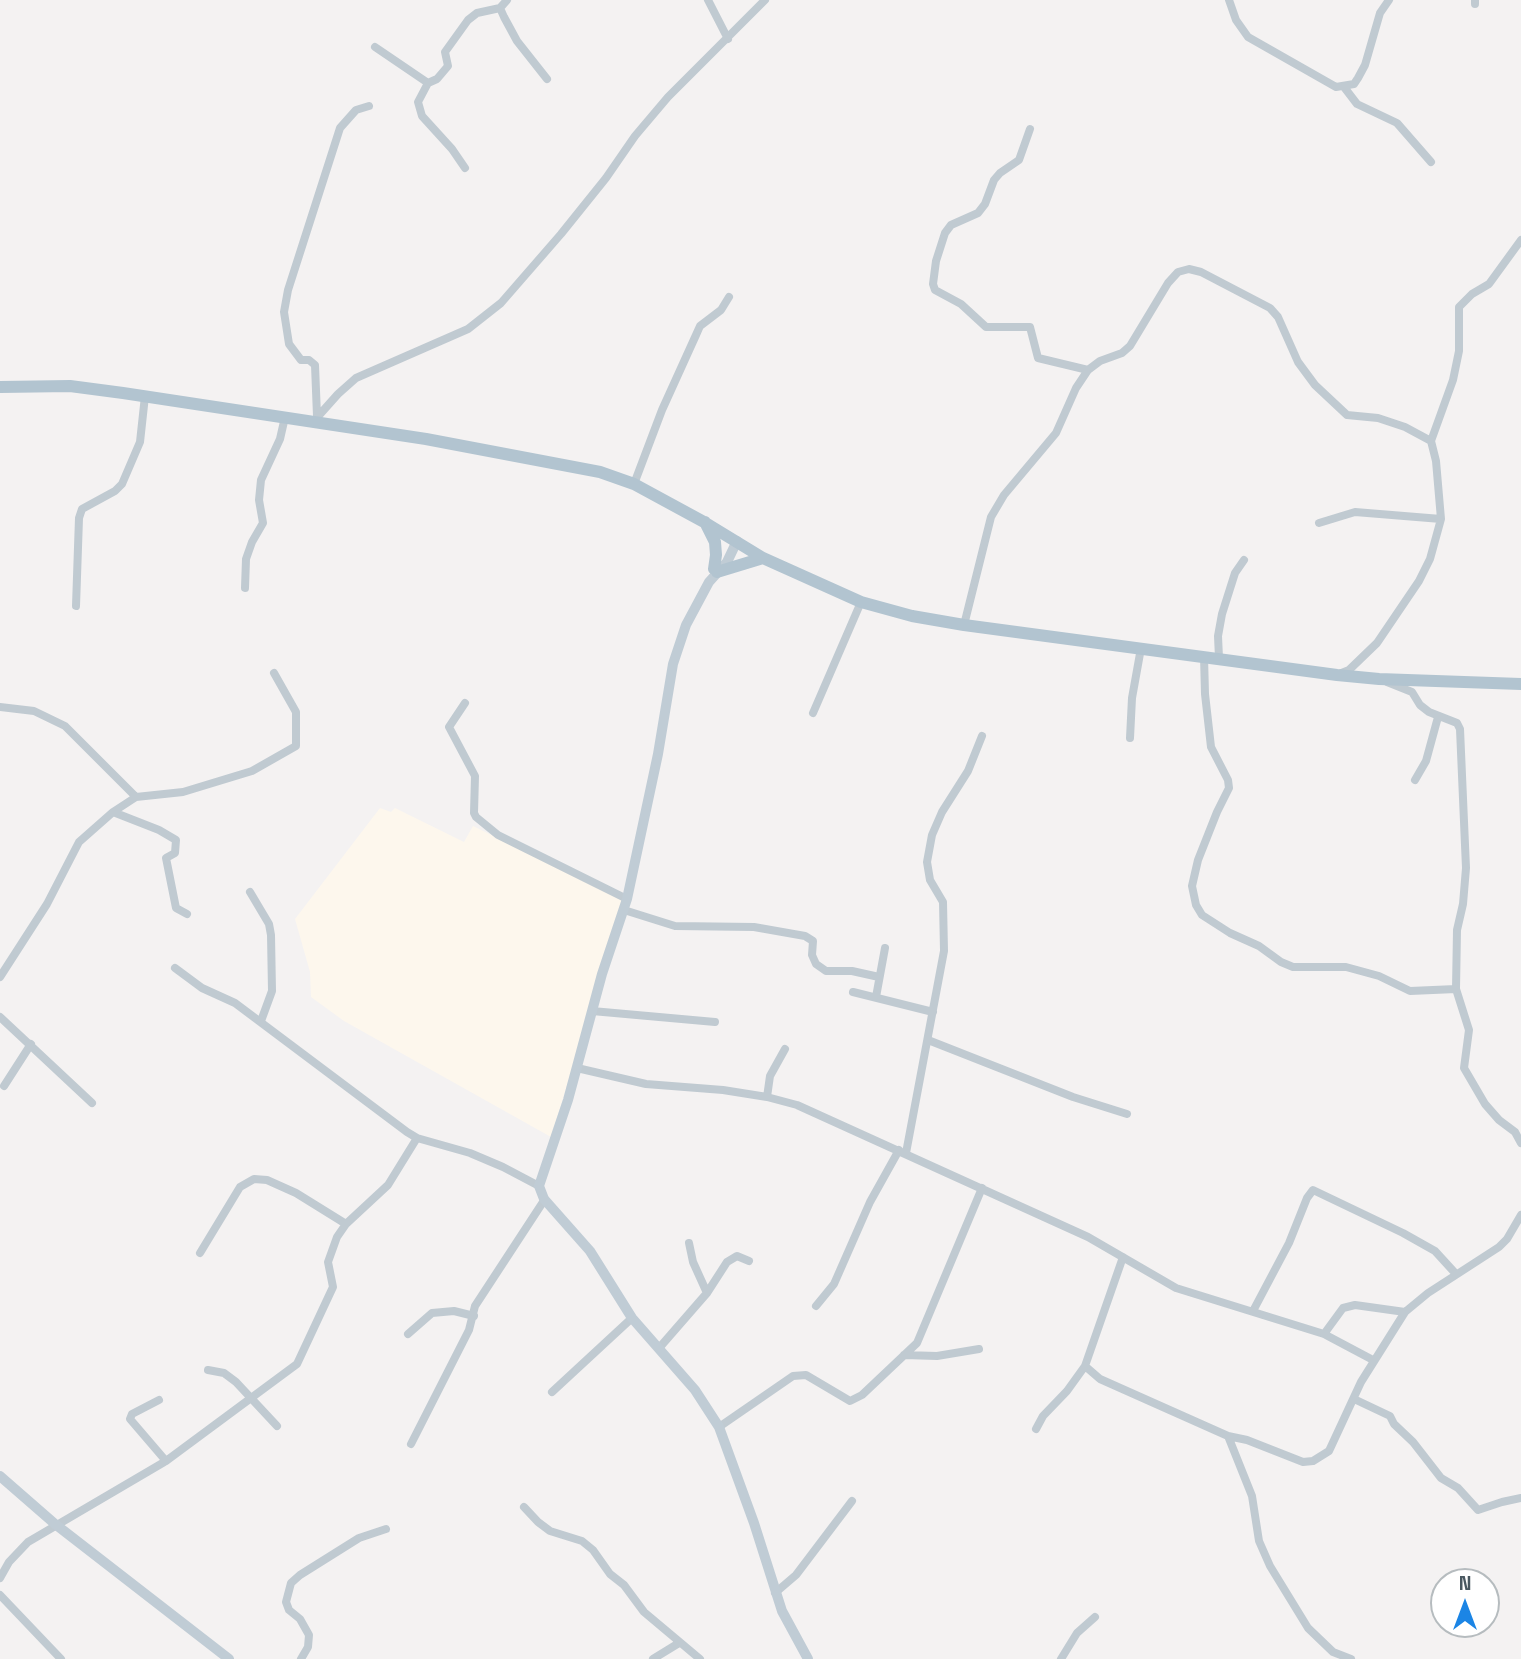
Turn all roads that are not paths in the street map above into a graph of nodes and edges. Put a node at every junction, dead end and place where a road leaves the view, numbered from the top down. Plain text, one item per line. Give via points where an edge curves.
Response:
1 (507, 0) edge
2 (708, 0) edge
3 (765, 0) edge
4 (1229, 0) edge
5 (1389, 0) edge
6 (500, 8) junction
7 (728, 39) junction
8 (375, 47) dead end
9 (547, 79) dead end
10 (428, 83) junction
11 (1344, 87) junction
12 (369, 106) dead end
13 (1030, 128) dead end
14 (1431, 162) dead end
15 (466, 168) dead end
16 (1521, 240) edge
17 (729, 297) dead end
18 (1088, 370) junction
19 (0, 387) edge
20 (145, 397) junction
21 (285, 417) junction
22 (315, 419) junction
23 (1431, 441) junction
24 (634, 484) junction
25 (1441, 519) junction
26 (704, 522) junction
27 (1319, 523) dead end
28 (734, 539) junction
29 (763, 558) junction
30 (1244, 560) dead end
31 (715, 572) junction
32 (245, 588) dead end
33 (861, 602) junction
34 (76, 606) dead end
35 (964, 625) junction
36 (1141, 648) junction
37 (1204, 656) junction
38 (1219, 658) junction
39 (274, 673) dead end
40 (1337, 675) junction
41 (1379, 679) junction
42 (1521, 684) edge
43 (465, 703) dead end
44 (0, 707) edge
45 (813, 713) dead end
46 (1438, 717) junction
47 (982, 736) dead end
48 (1130, 738) dead end
49 (1415, 780) dead end
50 (136, 797) junction
51 (113, 812) junction
52 (250, 892) dead end
53 (625, 904) junction
54 (187, 914) dead end
55 (885, 948) dead end
56 (175, 968) dead end
57 (0, 977) edge
58 (879, 977) junction
59 (1455, 989) junction
60 (853, 992) dead end
61 (876, 997) junction
62 (592, 1011) junction
63 (933, 1012) junction
64 (0, 1017) edge
65 (261, 1021) junction
66 (715, 1022) dead end
67 (928, 1040) junction
68 (31, 1044) junction
69 (785, 1049) dead end
70 (577, 1068) junction
71 (4, 1086) dead end
72 (767, 1097) junction
73 (92, 1103) dead end
74 (1128, 1114) dead end
75 (417, 1138) junction
76 (1521, 1143) edge
77 (902, 1151) junction
78 (539, 1186) junction
79 (982, 1188) junction
80 (545, 1199) junction
81 (1521, 1216) edge
82 (346, 1223) junction
83 (689, 1243) dead end
84 (200, 1253) dead end
85 (1123, 1257) junction
86 (750, 1261) dead end
87 (1455, 1274) junction
88 (706, 1293) junction
89 (816, 1306) dead end
90 (1253, 1311) junction
91 (1405, 1312) junction
92 (474, 1316) junction
93 (632, 1318) junction
94 (408, 1334) dead end
95 (1324, 1334) junction
96 (917, 1343) junction
97 (660, 1348) junction
98 (979, 1349) dead end
99 (904, 1355) junction
100 (923, 1356) junction
101 (1373, 1360) junction
102 (1085, 1366) junction
103 (208, 1370) dead end
104 (552, 1392) dead end
105 (252, 1399) junction
106 (1354, 1399) junction
107 (159, 1400) dead end
108 (277, 1426) dead end
109 (719, 1427) junction
110 (1036, 1429) dead end
111 (1228, 1436) junction
112 (411, 1444) dead end
113 (166, 1461) junction
114 (0, 1476) edge
115 (1521, 1498) edge
116 (852, 1501) dead end
117 (524, 1507) dead end
118 (55, 1524) junction
119 (386, 1530) dead end
120 (0, 1578) edge
121 (775, 1593) junction
122 (0, 1595) edge
123 (1095, 1617) dead end
124 (679, 1643) junction
125 (1331, 1656) edge
126 (61, 1659) edge
127 (229, 1659) edge
128 (302, 1659) edge
129 (653, 1659) edge
130 (700, 1659) edge
131 (808, 1659) edge
132 (1061, 1659) edge
133 (1351, 1659) edge

1 - 6 street
2 - 7 street
3 - 7 street
4 - 11 street via 1248,37 1336,87
5 - 11 street via 1380,13 1358,78
6 - 9 street via 517,41
6 - 10 street via 468,20 445,52 448,66
7 - 22 street via 668,97 501,303 468,329 356,379
8 - 10 street
10 - 15 street via 418,102 422,116
11 - 14 street via 1357,104 1397,123
12 - 22 street via 356,110 340,128 284,312 289,344 301,360 315,365
13 - 18 street via 1019,160 994,180 978,213 951,225 945,233 933,284 986,327 1030,327 1038,358
16 - 23 street via 1489,284 1460,304 1453,380
17 - 24 street via 696,335
18 - 23 street via 1130,346 1168,283 1178,272 1189,269 1270,308 1298,362 1347,415 1378,418
18 - 35 street via 1056,433 990,517
19 - 20 main road via 71,386
20 - 21 main road
20 - 34 street via 140,442 122,484 82,509 79,517
21 - 22 main road
21 - 32 street via 261,480 263,523 246,559
22 - 24 main road via 586,469
23 - 25 street
24 - 26 main road
25 - 27 street via 1355,512
25 - 40 street via 1430,559 1388,629 1358,662
26 - 28 main road
26 - 31 main road via 715,542
28 - 29 main road
28 - 31 street via 730,556
29 - 31 main road
29 - 33 main road
30 - 38 street via 1222,614
31 - 53 street via 686,625 673,664
33 - 35 main road
33 - 45 street
35 - 36 main road
36 - 37 main road
36 - 48 street
37 - 38 main road
37 - 59 street via 1211,747 1229,788 1198,860 1192,886 1202,915 1293,967 1356,969 1409,991
38 - 40 main road
39 - 50 street via 296,712 296,746 252,771 183,792
40 - 41 main road
41 - 42 main road
41 - 46 street via 1412,692 1420,705
43 - 53 street via 449,727 475,776 476,817 498,835
44 - 50 street via 34,711 65,726
46 - 49 street via 1426,761
46 - 59 street via 1461,729 1466,868
47 - 63 street via 968,771 942,811 927,862 944,916 944,951
50 - 51 street
51 - 54 street via 176,840 176,853 166,858 176,908
51 - 57 street via 79,842 47,904
52 - 65 street via 271,935 272,992
53 - 58 street via 675,926 754,928 805,936 813,941 816,964 827,971
53 - 62 street
55 - 58 street
56 - 65 street
58 - 61 street
59 - 76 street via 1469,1030 1464,1068 1485,1104
60 - 61 street
61 - 63 street
62 - 66 street
62 - 70 street
63 - 67 street
64 - 68 street
65 - 75 street
67 - 74 street
67 - 77 street
68 - 71 street
68 - 73 street
69 - 72 street via 770,1076
70 - 72 street via 646,1084
70 - 78 street
72 - 77 street
75 - 78 street via 470,1153
75 - 82 street via 387,1185
77 - 79 street
77 - 89 street via 870,1202 834,1284
78 - 80 street
79 - 85 street
79 - 96 street
80 - 92 street via 475,1306
80 - 93 street via 590,1251
81 - 87 street via 1499,1247
82 - 84 street via 296,1193 254,1179 240,1187
82 - 105 street via 328,1262 333,1287 297,1364
83 - 88 street
85 - 90 street via 1176,1289
85 - 102 street
86 - 88 street via 733,1257
87 - 90 street via 1435,1251 1313,1190
87 - 91 street
88 - 97 street
90 - 95 street
91 - 95 street via 1355,1305 1343,1308
91 - 101 street
92 - 94 street via 454,1311 432,1313
92 - 112 street
93 - 97 street
93 - 104 street
95 - 101 street
96 - 99 street
96 - 100 street
97 - 109 street
98 - 100 street
99 - 100 street
99 - 109 street via 850,1401 806,1375 793,1376
101 - 106 street
102 - 110 street
102 - 111 street via 1100,1378
103 - 105 street via 224,1373
105 - 108 street
105 - 113 street
106 - 111 street via 1329,1451 1313,1461 1294,1460
106 - 115 street via 1390,1416 1441,1478 1458,1488 1478,1510
107 - 113 street via 130,1419
109 - 121 street
111 - 125 street via 1252,1496 1259,1541 1270,1566 1308,1629
113 - 118 street
114 - 118 street
116 - 121 street via 796,1575
117 - 124 street via 550,1531 582,1541 593,1550 643,1612
118 - 120 street via 28,1542
118 - 127 street
119 - 128 street via 359,1538 291,1583 286,1602 309,1635
121 - 131 street
122 - 126 street
123 - 132 street via 1077,1633
124 - 129 street
124 - 130 street
125 - 133 street

